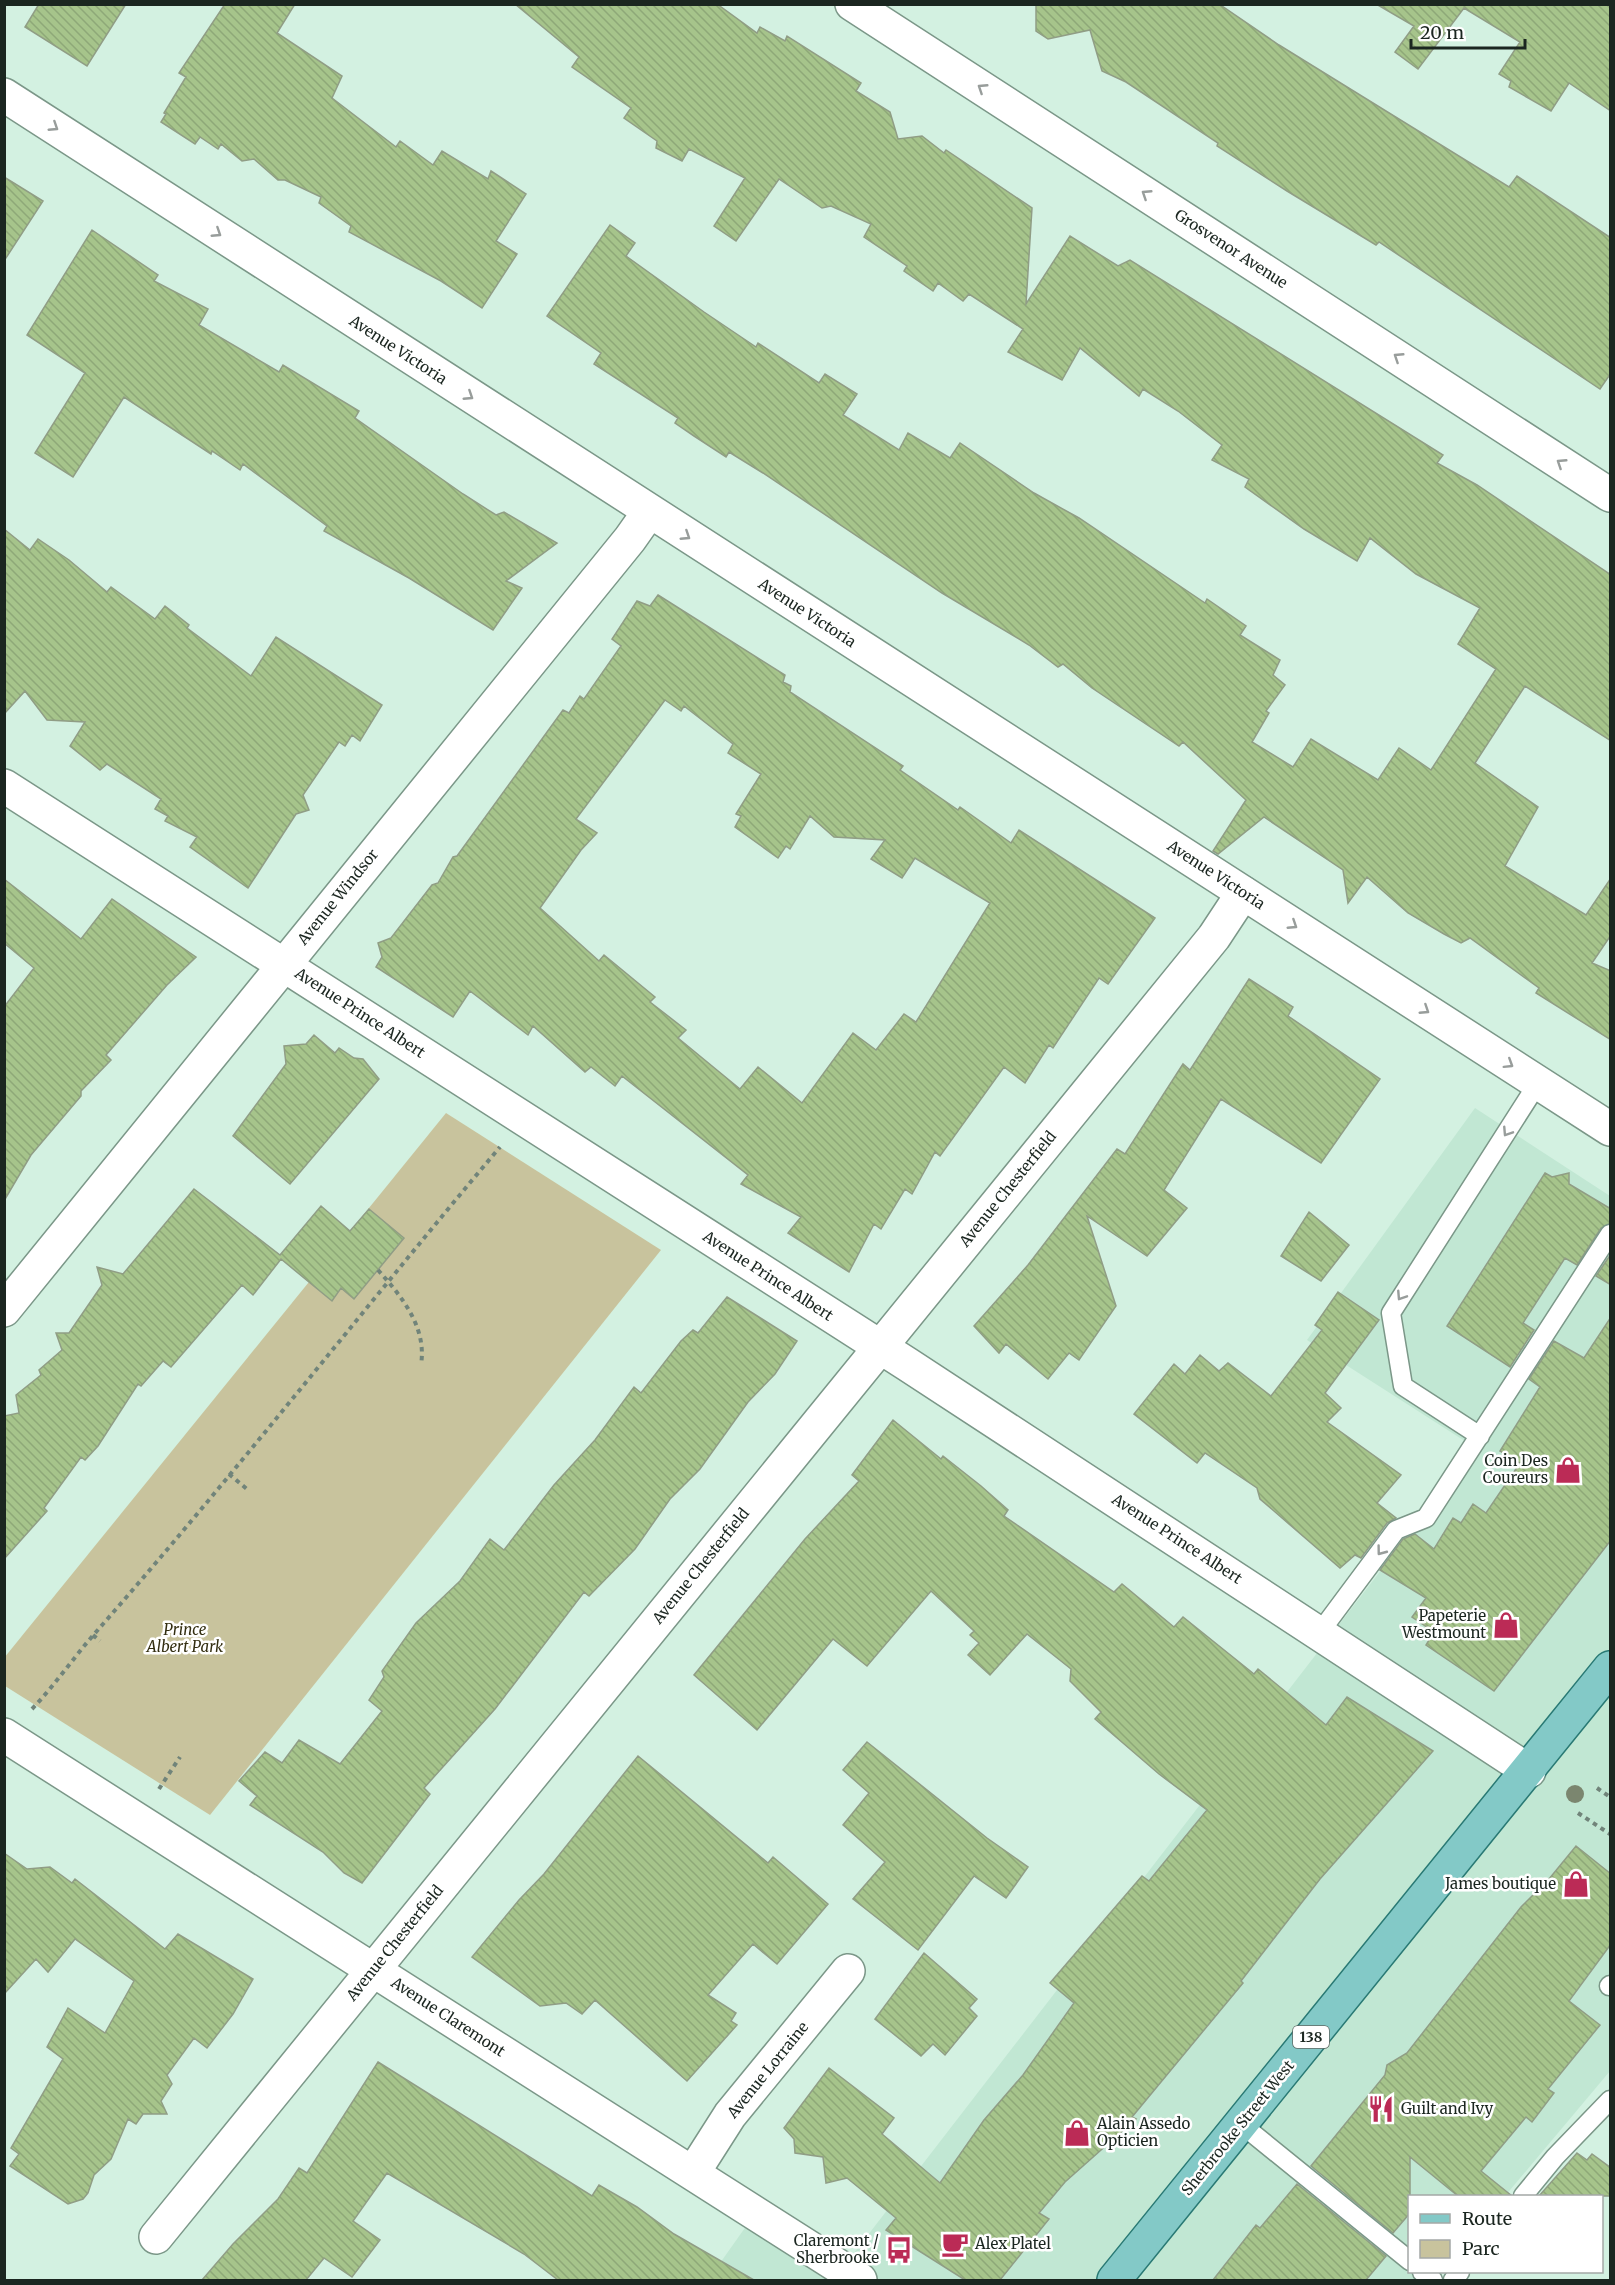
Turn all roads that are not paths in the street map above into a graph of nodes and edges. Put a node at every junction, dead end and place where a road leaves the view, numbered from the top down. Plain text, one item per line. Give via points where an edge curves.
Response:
1 (852, 4) edge
2 (4, 95) edge
3 (1611, 495) edge
4 (648, 512) junction
5 (4, 786) edge
6 (1243, 893) junction
7 (284, 964) junction
8 (1538, 1083) junction
9 (1611, 1129) edge
10 (1611, 1234) edge
11 (4, 1310) edge
12 (880, 1347) junction
13 (1480, 1436) junction
14 (1320, 1632) junction
15 (1611, 1668) edge
16 (4, 1735) edge
17 (1528, 1771) junction
18 (373, 1969) junction
19 (848, 1971) dead end
20 (1611, 2100) edge
21 (1241, 2124) junction
22 (693, 2173) junction
23 (1524, 2195) edge
24 (156, 2237) dead end
25 (1408, 2259) edge
26 (860, 2280) edge
27 (1114, 2280) edge

3 -> 1 street, Grosvenor Avenue
2 -> 4 street, Avenue Victoria
4 -> 6 street, Avenue Victoria
4 - 7 street, Avenue Windsor
5 - 7 street, Avenue Prince Albert
6 -> 8 street, Avenue Victoria
6 - 12 street, Avenue Chesterfield via 1214,937
7 - 11 street, Avenue Windsor
7 - 12 street, Avenue Prince Albert
8 - 9 street, Avenue Victoria
8 -> 13 lane via 1390,1313 1403,1386
10 - 13 lane
12 - 14 street, Avenue Prince Albert
12 - 18 street, Avenue Chesterfield
13 -> 14 lane via 1426,1518 1396,1530
14 - 17 street, Avenue Prince Albert
15 - 17 main road, Sherbrooke Street West / 138
16 - 18 street, Avenue Claremont
17 - 21 main road, Sherbrooke Street West / 138
18 - 22 street, Avenue Claremont
18 - 24 street, Avenue Chesterfield
19 - 22 street, Avenue Lorraine via 730,2115
20 - 23 lane
21 - 25 lane
21 - 27 main road, Sherbrooke Street West / 138
22 - 26 street, Avenue Claremont

